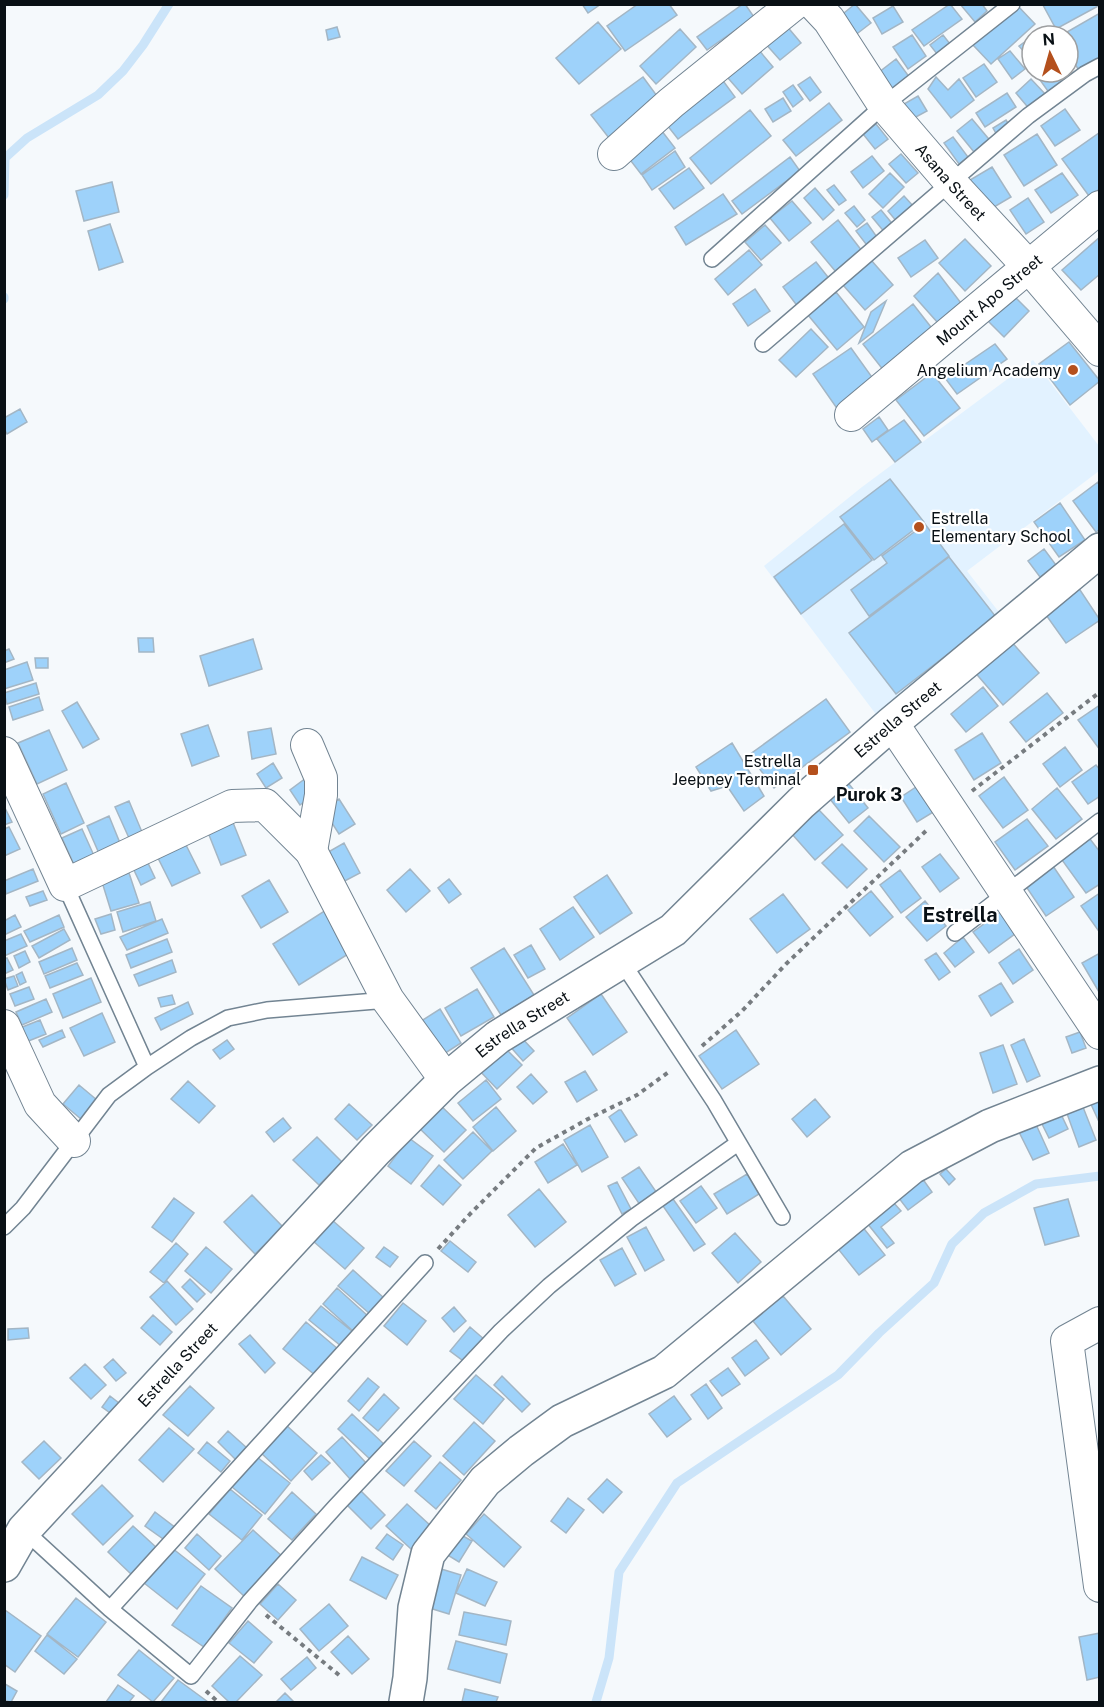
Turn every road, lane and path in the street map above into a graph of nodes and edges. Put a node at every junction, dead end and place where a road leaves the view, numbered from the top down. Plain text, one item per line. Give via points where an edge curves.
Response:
1 (794, 4) edge
2 (1012, 4) edge
3 (829, 10) edge
4 (1100, 66) edge
5 (884, 105) junction
6 (614, 154) dead end
7 (951, 183) junction
8 (1100, 207) edge
9 (712, 259) dead end
10 (1028, 266) junction
11 (763, 344) dead end
12 (1100, 350) edge
13 (851, 415) dead end
14 (1100, 550) edge
15 (892, 723) junction
16 (307, 745) dead end
17 (4, 753) edge
18 (1097, 830) edge
19 (311, 851) junction
20 (65, 885) junction
21 (1006, 894) junction
22 (955, 933) dead end
23 (818, 934) dead end
24 (622, 962) junction
25 (388, 1000) junction
26 (4, 1026) edge
27 (1100, 1033) edge
28 (686, 1059) junction
29 (11, 1063) edge
30 (147, 1067) junction
31 (446, 1080) junction
32 (1100, 1083) edge
33 (74, 1141) junction
34 (738, 1143) junction
35 (782, 1217) dead end
36 (4, 1227) edge
37 (425, 1263) joint
38 (1100, 1323) edge
39 (24, 1530) junction
40 (4, 1564) edge
41 (1100, 1586) edge
42 (250, 1601) junction
43 (110, 1609) junction
44 (339, 1675) dead end
45 (406, 1702) edge

1 - 6 street
2 - 5 lane
3 - 5 street, Asana Street
4 - 7 lane via 1028,116
5 - 7 street, Asana Street
5 - 9 lane
7 - 10 street, Asana Street
7 - 11 lane
8 - 10 street, Mount Apo Street
10 - 12 street, Asana Street
10 - 13 street, Mount Apo Street
14 - 15 street, Estrella Street
15 - 21 street
15 - 24 street, Estrella Street via 801,803 673,930
16 - 19 street via 321,778
17 - 20 street
18 - 21 lane
19 - 20 street via 265,806 232,806
19 - 25 street
20 - 30 lane
21 - 22 lane
21 - 27 street
23 - 28 path via 742,1011
24 - 28 lane
24 - 31 street, Estrella Street via 498,1037
25 - 30 lane via 267,1010 228,1018
25 - 31 street
26 - 29 street
28 - 34 lane
28 - 37 path via 637,1095 536,1148
29 - 33 street via 40,1104
30 - 33 lane via 109,1095
31 - 39 street, Estrella Street via 376,1150
32 - 45 street via 990,1126 912,1167 664,1372 562,1421 485,1481 428,1554 415,1608
33 - 36 lane
34 - 35 lane
34 - 42 lane via 631,1219 501,1331
37 - 43 lane
38 - 41 street via 1067,1341
39 - 40 street, Estrella Street
39 - 43 lane
42 - 43 lane via 191,1676
42 - 44 path

